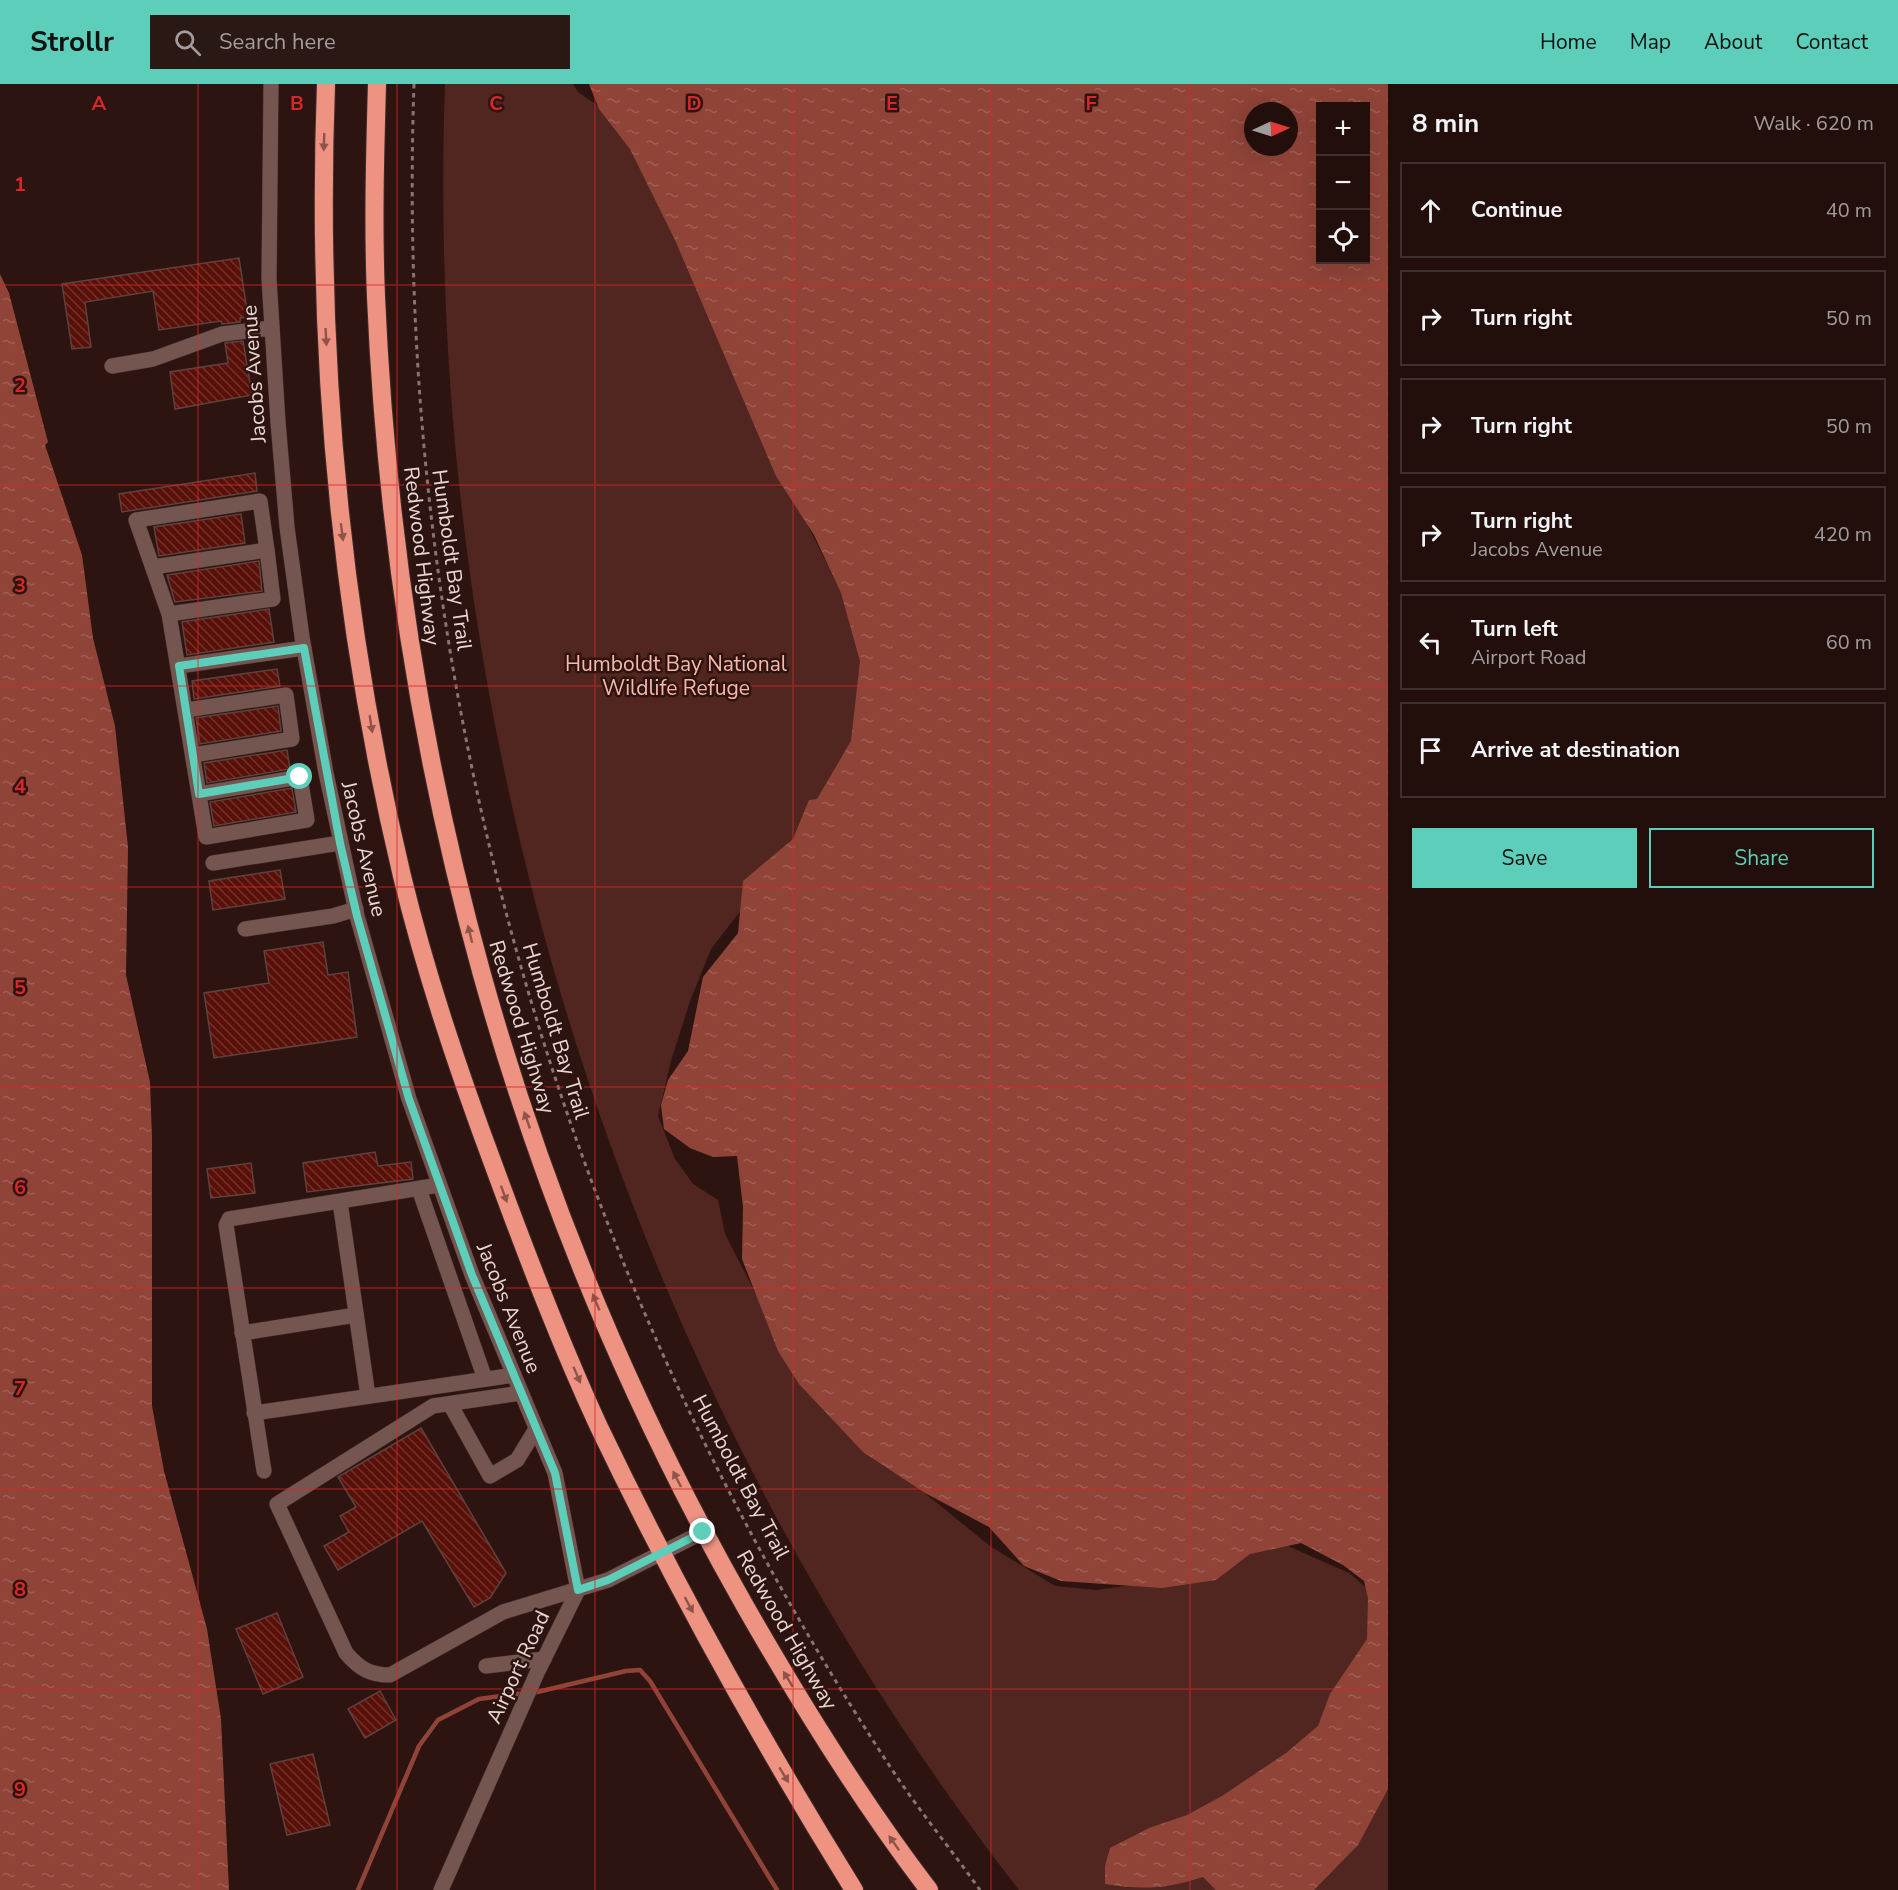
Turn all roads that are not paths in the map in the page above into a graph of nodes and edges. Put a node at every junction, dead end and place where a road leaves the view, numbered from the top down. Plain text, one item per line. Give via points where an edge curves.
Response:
1 (271, 84) edge
2 (326, 84) edge
3 (377, 84) edge
4 (272, 328) junction
5 (112, 366) dead end
6 (267, 550) junction
7 (153, 567) junction
8 (169, 614) junction
9 (304, 648) junction
10 (179, 666) junction
11 (186, 710) junction
12 (193, 755) junction
13 (199, 794) junction
14 (340, 843) junction
15 (213, 863) dead end
16 (356, 909) junction
17 (245, 929) dead end
18 (440, 1185) junction
19 (419, 1189) junction
20 (340, 1202) junction
21 (464, 1253) junction
22 (444, 1260) junction
23 (487, 1312) junction
24 (356, 1315) junction
25 (466, 1322) junction
26 (242, 1332) junction
27 (513, 1375) junction
28 (485, 1379) junction
29 (521, 1393) junction
30 (368, 1396) junction
31 (450, 1404) junction
32 (254, 1413) junction
33 (536, 1429) junction
34 (264, 1472) dead end
35 (703, 1532) junction
36 (662, 1553) junction
37 (578, 1590) junction
38 (486, 1666) dead end
39 (540, 1666) junction
40 (441, 1890) edge
41 (854, 1890) edge
42 (929, 1890) edge

1 - 4 street, Jacobs Avenue
2 -> 36 highway via 323,266 340,522 378,765 403,878 432,987 540,1291 598,1424
35 -> 3 highway, Redwood Highway via 634,1393 546,1174 506,1061 441,817 411,649 387,458 375,291
4 - 5 street via 222,334 153,359
4 - 9 street, Jacobs Avenue via 287,527
6 - 7 street
6 - 7 street via 260,501 136,519
6 - 8 street via 273,599
7 - 8 street
8 - 10 street
9 - 10 street
9 - 14 street, Jacobs Avenue
10 - 11 street
11 - 12 street
11 - 12 street via 286,695 292,739
12 - 13 street
13 - 13 street via 206,837 307,820 300,777
14 - 15 street
14 - 16 street, Jacobs Avenue
16 - 17 street
16 - 18 street, Jacobs Avenue via 409,1099
18 - 19 street
18 - 21 street, Jacobs Avenue
19 - 20 street
19 - 22 street
20 - 24 street
20 - 26 street via 229,1219 226,1225
21 - 22 street
21 - 23 street, Jacobs Avenue
22 - 25 street
23 - 25 street
23 - 27 street, Jacobs Avenue
24 - 26 street
24 - 30 street
25 - 28 street
26 - 32 street
27 - 28 street
27 - 29 street, Jacobs Avenue
28 - 30 street
29 - 31 street
29 - 33 street, Jacobs Avenue
30 - 32 street
31 - 33 street via 490,1476 517,1460
31 - 37 street via 433,1406 277,1504 345,1653 359,1668 376,1675 390,1675 503,1612
32 - 34 street
33 - 37 street, Jacobs Avenue via 555,1473
35 - 36 street
42 -> 35 highway, Redwood Highway via 881,1825 809,1714
36 - 37 street
36 -> 41 highway via 738,1698
37 - 39 street, Airport Road
38 - 39 street
39 - 40 street, Airport Road

